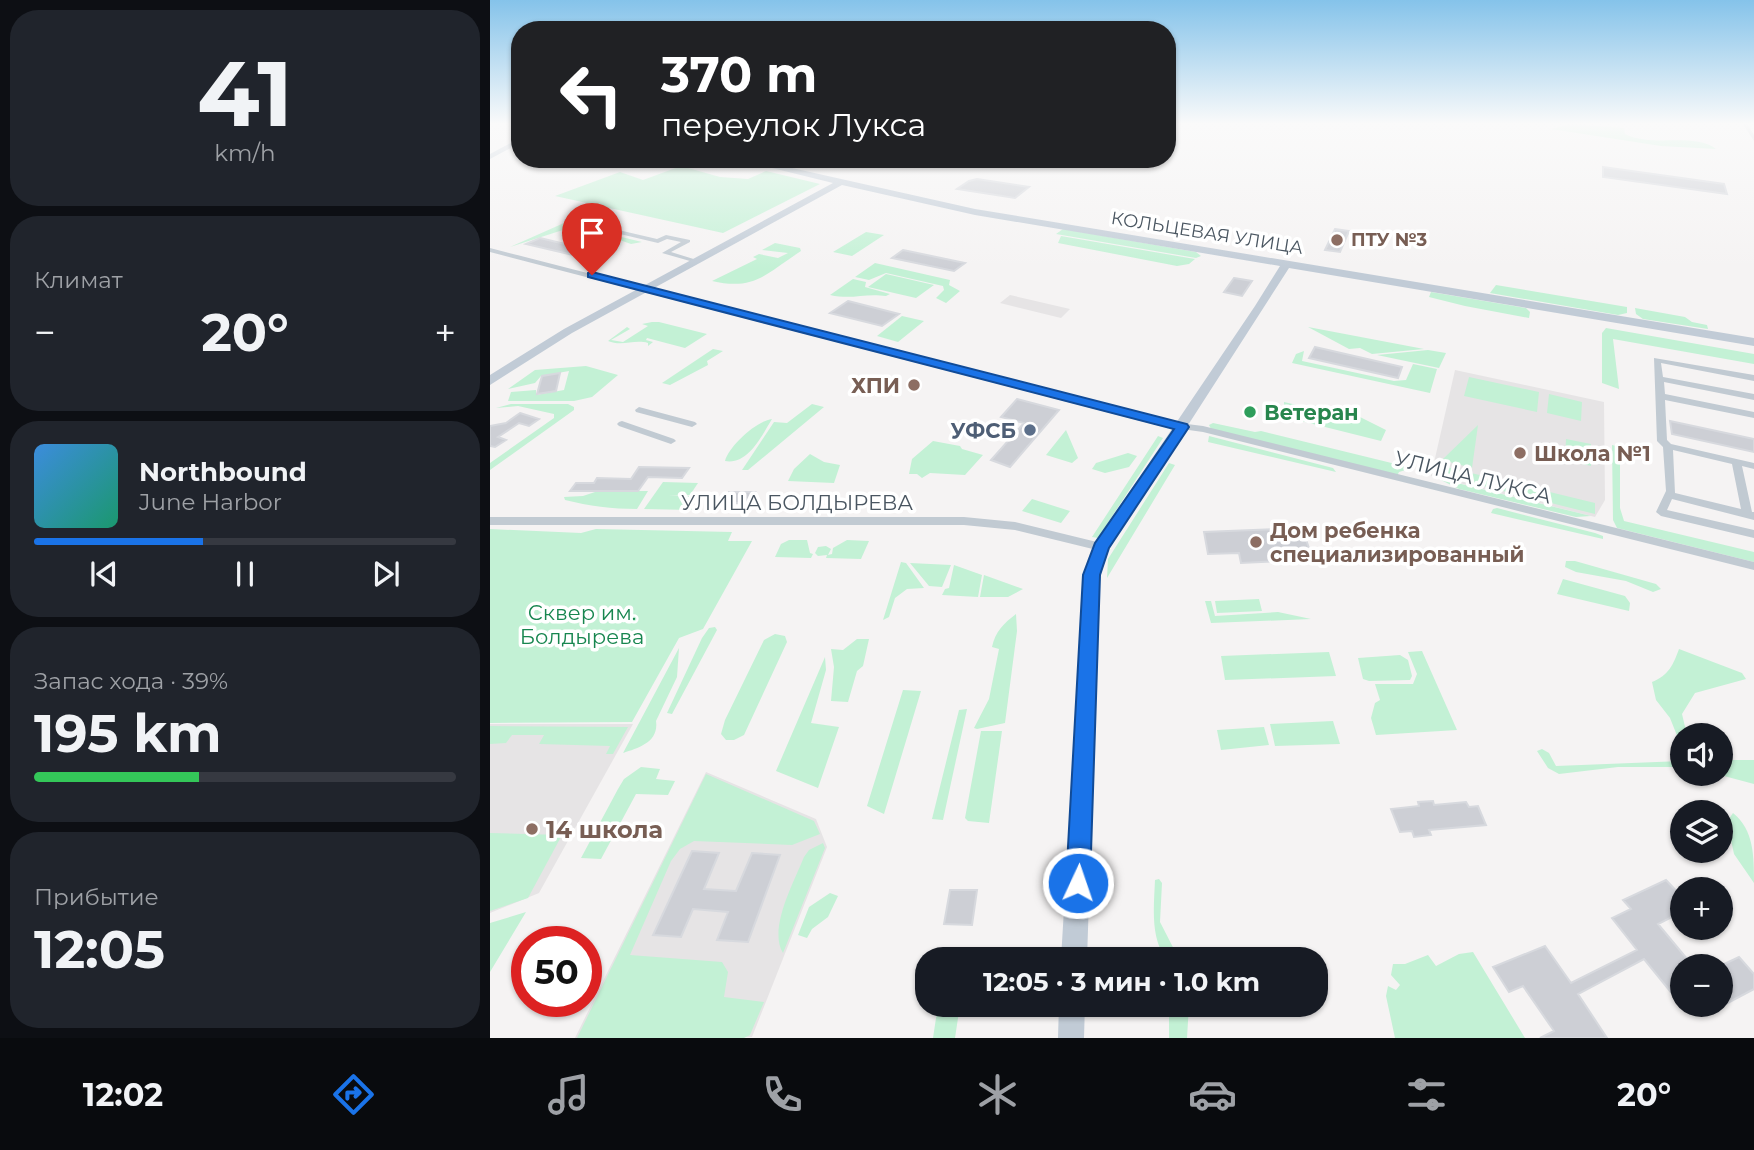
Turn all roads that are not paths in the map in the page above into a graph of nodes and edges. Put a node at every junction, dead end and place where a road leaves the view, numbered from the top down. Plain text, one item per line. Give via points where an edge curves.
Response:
1 (799, 172) edge
2 (841, 182) junction
3 (567, 220) dead end
4 (490, 250) edge
5 (697, 261) junction
6 (1286, 264) junction
7 (645, 289) junction
8 (1754, 342) edge
9 (1702, 368) junction
10 (1754, 378) edge
11 (1659, 379) junction
12 (490, 381) edge
13 (1698, 386) junction
14 (1661, 396) junction
15 (1754, 397) edge
16 (639, 410) dead end
17 (1754, 415) edge
18 (622, 424) dead end
19 (692, 424) dead end
20 (1182, 427) junction
21 (671, 440) dead end
22 (1668, 446) junction
23 (1736, 462) junction
24 (1754, 466) edge
25 (1670, 495) junction
26 (1751, 515) edge
27 (490, 521) edge
28 (1754, 534) edge
29 (1101, 548) junction
30 (1754, 566) edge
31 (1075, 947) edge
32 (1072, 1017) edge
33 (1071, 1038) edge

1 - 2 main road, КОЛЬЦЕВАЯ УЛИЦА
2 - 5 main road
2 - 6 main road, КОЛЬЦЕВАЯ УЛИЦА via 975,212
3 - 5 street via 658,241 666,237 688,242 665,253
4 - 7 street, УЛИЦА ЛУКСА
5 - 7 main road
6 - 8 main road, КОЛЬЦЕВАЯ УЛИЦА
6 - 20 main road
7 - 12 main road via 542,346
7 - 20 street, УЛИЦА ЛУКСА
9 - 10 street
9 - 11 street via 1657,360
9 - 13 street
11 - 13 street
11 - 14 street
13 - 15 street
14 - 17 street
14 - 22 street via 1662,441
16 - 19 street
18 - 21 street
20 - 29 main road
20 - 30 street, УЛИЦА ЛУКСА
22 - 23 street
22 - 25 street
23 - 24 street
23 - 26 street
25 - 26 street
25 - 28 street via 1661,512
27 - 29 street, УЛИЦА БОЛДЫРЕВА via 964,521 1015,526
29 - 31 main road via 1092,575
32 - 33 main road

